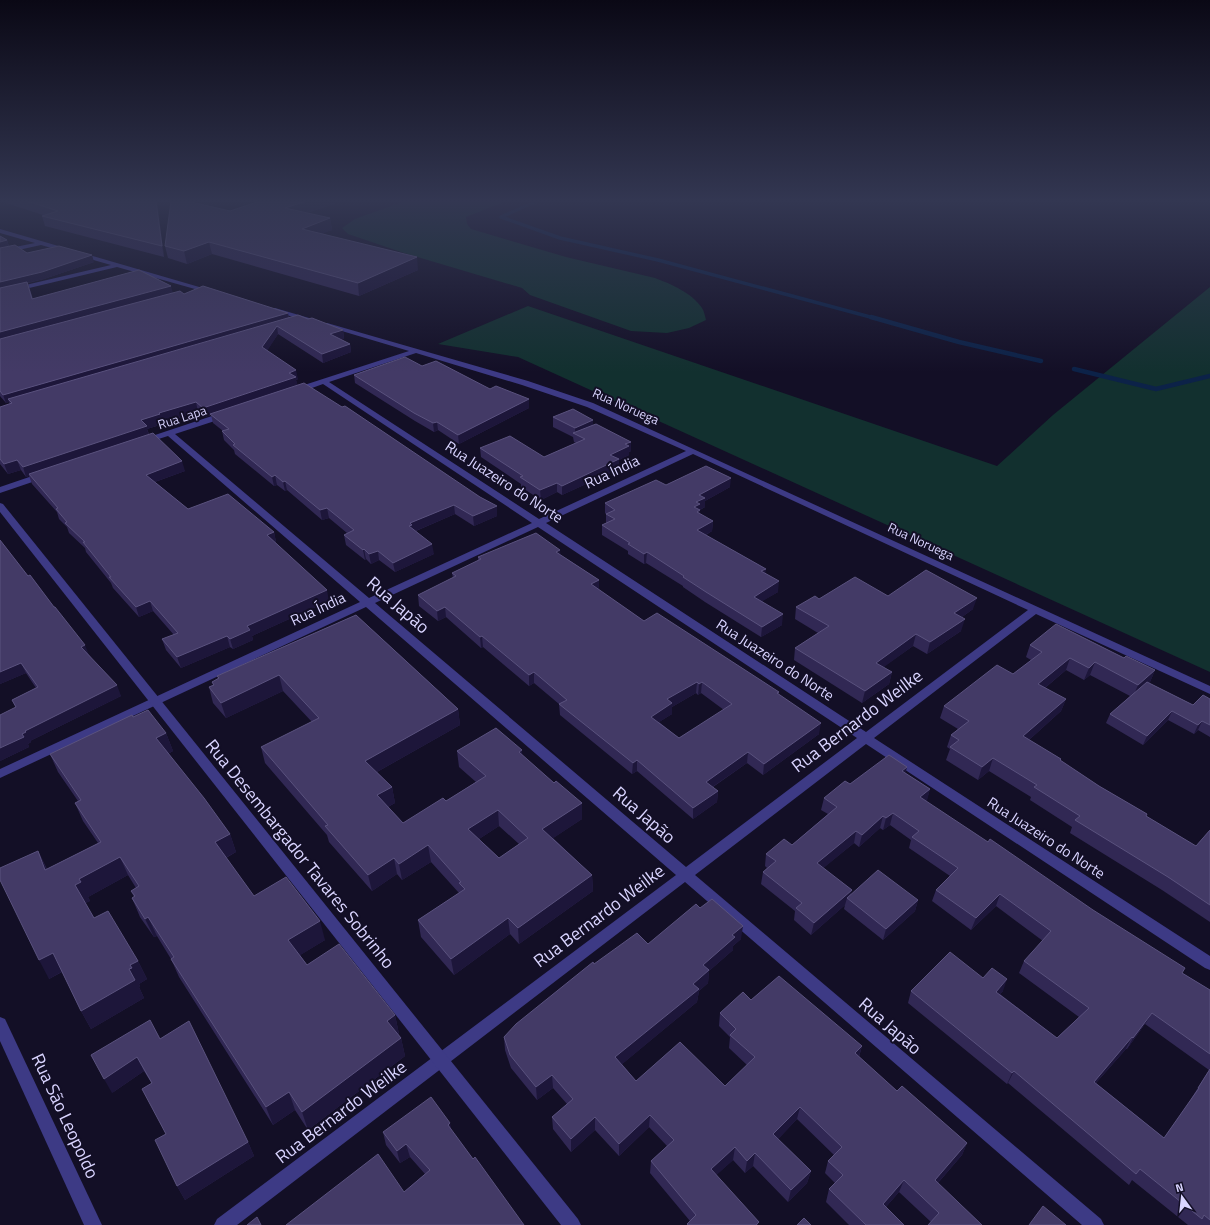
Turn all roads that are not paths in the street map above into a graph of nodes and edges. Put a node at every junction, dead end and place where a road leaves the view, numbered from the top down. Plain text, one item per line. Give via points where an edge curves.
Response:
1 (98, 258) edge
2 (118, 264) junction
3 (202, 289) junction
4 (0, 293) edge
5 (187, 293) edge
6 (217, 293) edge
7 (268, 308) edge
8 (313, 321) junction
9 (290, 323) edge
10 (416, 351) junction
11 (324, 382) junction
12 (287, 394) edge
13 (236, 411) edge
14 (169, 433) junction
15 (140, 443) edge
16 (693, 450) junction
17 (52, 472) edge
18 (0, 490) edge
19 (0, 506) edge
20 (538, 523) junction
21 (367, 602) junction
22 (1036, 609) junction
23 (1210, 690) edge
24 (155, 701) junction
25 (866, 738) junction
26 (0, 774) edge
27 (686, 874) junction
28 (1210, 964) edge
29 (0, 1024) edge
30 (441, 1060) junction
31 (93, 1225) edge
32 (223, 1225) edge
33 (572, 1225) edge
34 (1095, 1225) edge

1 - 2 street
2 - 3 street
2 - 4 street
3 - 5 street
3 - 6 street
7 - 8 street, Rua Noruega
8 - 9 street
8 - 10 street, Rua Noruega
10 - 11 street
10 - 16 street, Rua Noruega via 570,397
11 - 12 street
11 - 20 street, Rua Juazeiro do Norte
13 - 14 street, Rua Lapa
14 - 15 street, Rua Lapa
14 - 21 street, Rua Japão
16 - 20 street, Rua Índia
16 - 22 street, Rua Noruega
17 - 18 street
19 - 24 street, Rua Desembargador Tavares Sobrinho
20 - 21 street, Rua Índia
20 - 25 street, Rua Juazeiro do Norte
21 - 24 street, Rua Índia
21 - 27 street, Rua Japão
22 - 23 street, Rua Noruega
22 - 25 street, Rua Bernardo Weilke
24 - 26 street, Rua Índia
24 - 30 street, Rua Desembargador Tavares Sobrinho
25 - 27 street, Rua Bernardo Weilke
25 - 28 street, Rua Juazeiro do Norte
27 - 30 street, Rua Bernardo Weilke
27 - 34 street, Rua Japão
29 - 31 street, Rua São Leopoldo
30 - 32 street, Rua Bernardo Weilke
30 - 33 street, Rua Desembargador Tavares Sobrinho

